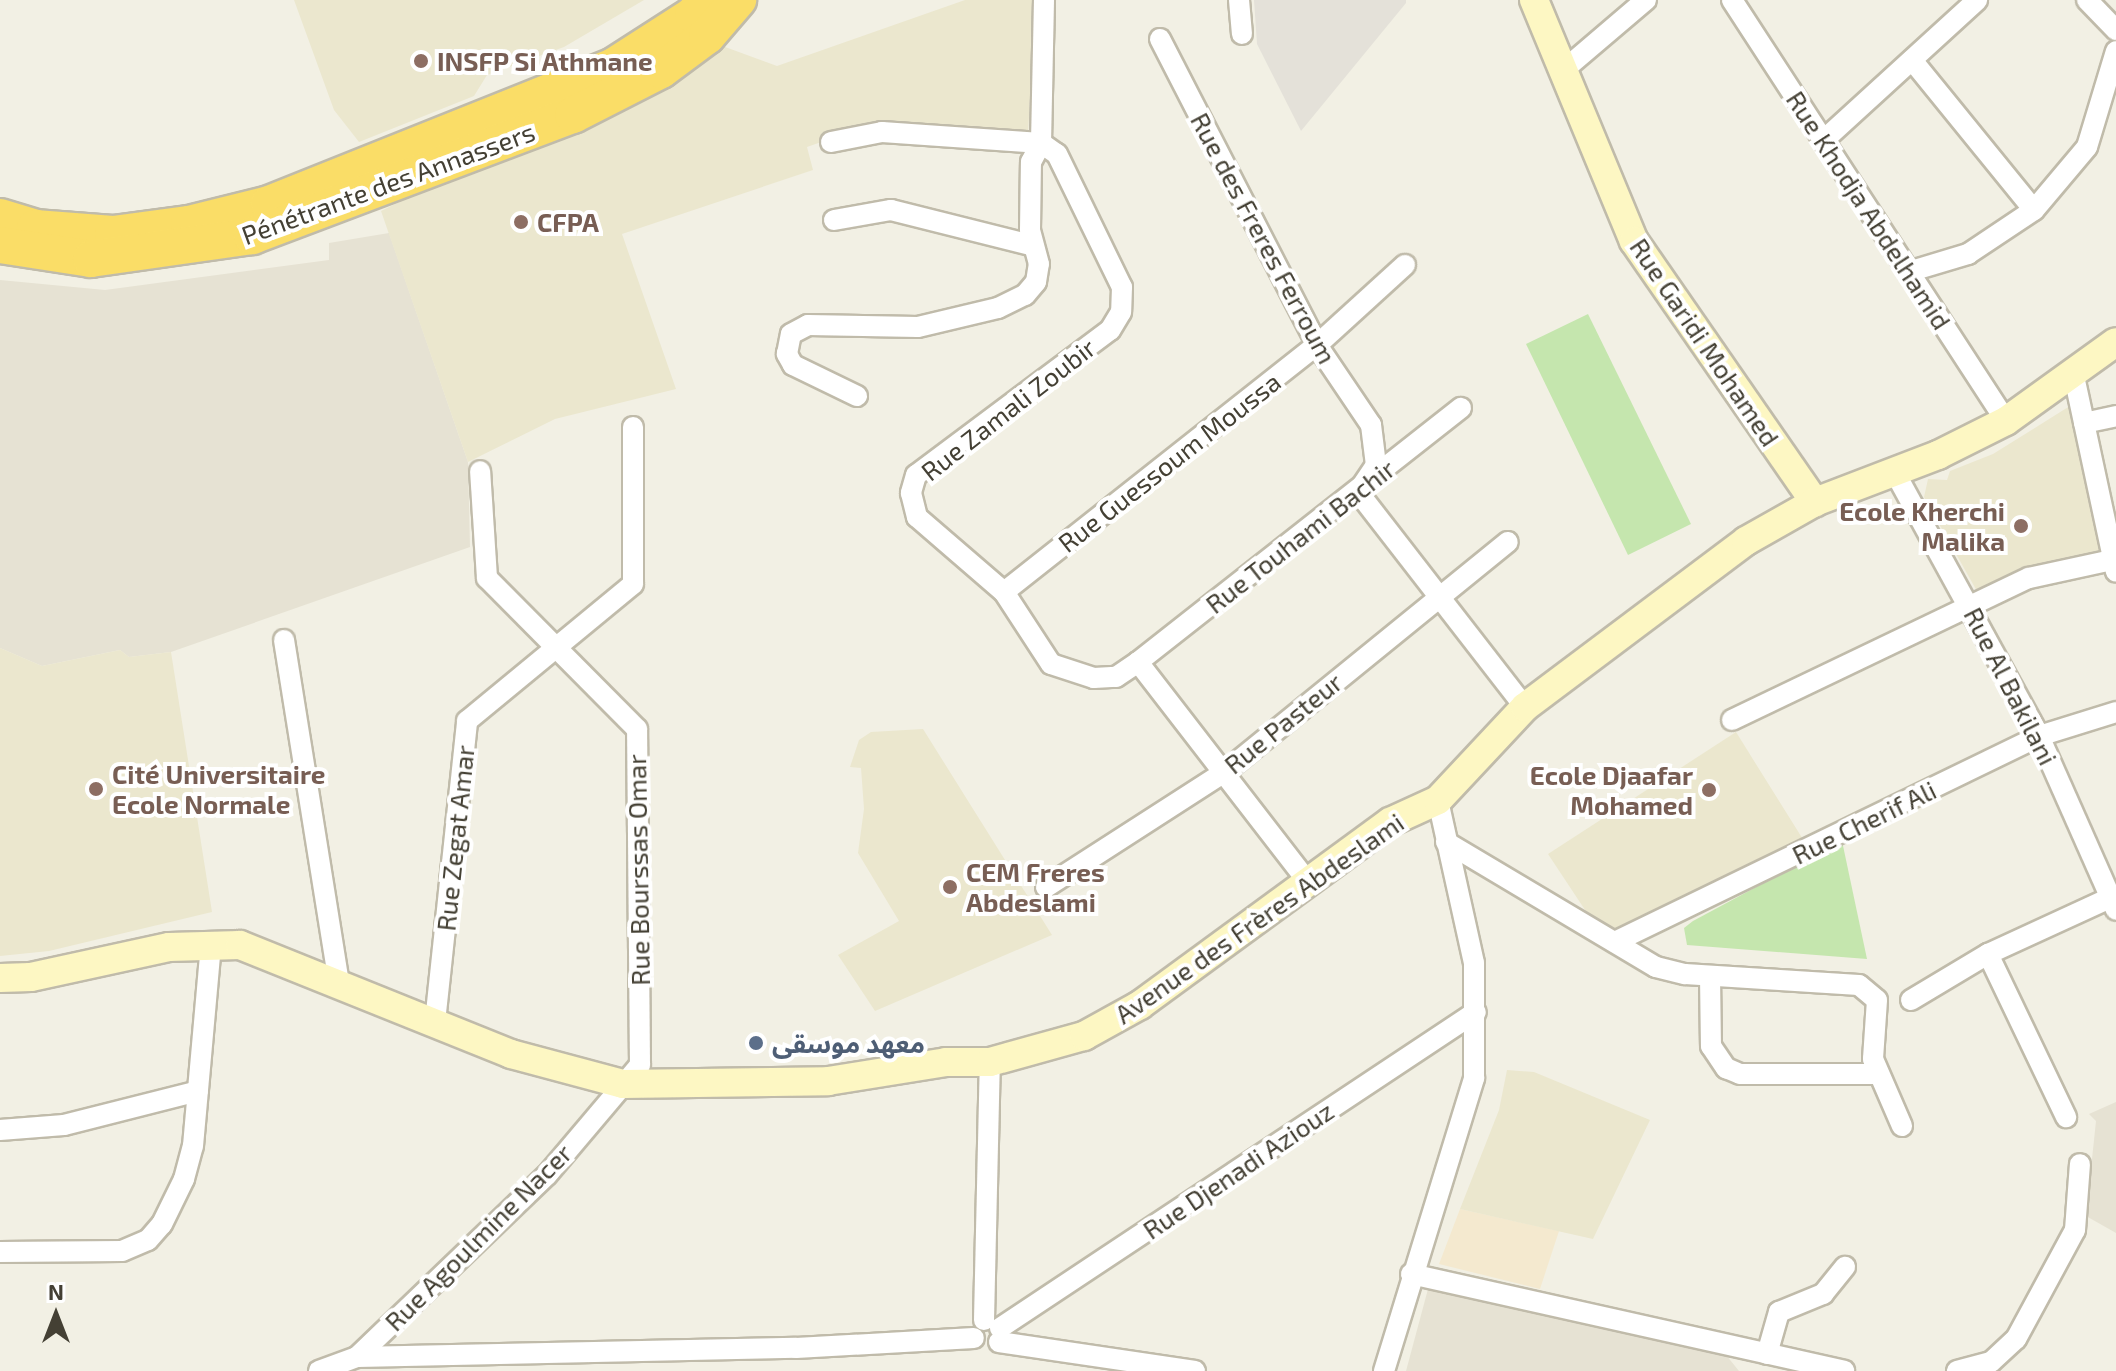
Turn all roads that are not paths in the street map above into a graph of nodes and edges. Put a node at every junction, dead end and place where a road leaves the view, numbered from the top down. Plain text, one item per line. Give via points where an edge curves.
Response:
1 (750, 0) edge
2 (1044, 0) edge
3 (1239, 0) edge
4 (1534, 0) edge
5 (1646, 0) edge
6 (1732, 0) edge
7 (1977, 0) edge
8 (2087, 0) edge
9 (721, 7) edge
10 (2116, 30) edge
11 (1242, 34) dead end
12 (1160, 39) dead end
13 (2116, 51) edge
14 (1912, 60) junction
15 (1566, 68) junction
16 (1825, 139) junction
17 (831, 142) dead end
18 (1041, 143) junction
19 (2034, 210) junction
20 (0, 217) edge
21 (834, 220) dead end
22 (0, 245) edge
23 (1034, 246) junction
24 (1405, 265) dead end
25 (1908, 272) junction
26 (2116, 342) edge
27 (1317, 345) junction
28 (2074, 376) junction
29 (857, 396) dead end
30 (1461, 408) dead end
31 (2116, 416) edge
32 (2006, 421) junction
33 (2084, 423) junction
34 (633, 427) dead end
35 (1893, 469) junction
36 (480, 471) dead end
37 (1358, 492) junction
38 (1815, 502) junction
39 (1508, 542) dead end
40 (2115, 563) edge
41 (1004, 592) junction
42 (1438, 596) junction
43 (1970, 604) junction
44 (284, 640) dead end
45 (557, 648) junction
46 (1138, 662) junction
47 (1525, 707) junction
48 (2116, 712) edge
49 (1732, 720) dead end
50 (2039, 736) junction
51 (1226, 771) junction
52 (1438, 800) junction
53 (1446, 842) junction
54 (1309, 883) junction
55 (1046, 887) dead end
56 (2114, 901) edge
57 (1615, 942) junction
58 (211, 943) junction
59 (1988, 954) junction
60 (1710, 976) junction
61 (0, 978) edge
62 (339, 983) junction
63 (1911, 1000) dead end
64 (1476, 1012) junction
65 (435, 1022) junction
66 (990, 1062) junction
67 (1877, 1074) junction
68 (623, 1084) junction
69 (198, 1091) junction
70 (2066, 1117) dead end
71 (1902, 1126) dead end
72 (0, 1130) edge
73 (2080, 1164) dead end
74 (0, 1252) edge
75 (1845, 1267) dead end
76 (1411, 1274) junction
77 (989, 1332) junction
78 (1767, 1354) junction
79 (357, 1357) junction
80 (319, 1371) edge
81 (373, 1371) edge
82 (1195, 1371) edge
83 (1384, 1371) edge
84 (1844, 1371) edge
85 (1957, 1371) edge

1 - 9 highway
2 - 18 street
3 - 11 street
4 - 15 main road, Rue Garidi Mohamed
5 - 15 street
6 - 16 street, Rue Khodja Abdelhamid
7 - 14 street
8 - 10 street
9 - 20 highway via 693,15 614,66 269,204 189,224 113,234 35,228
9 - 22 highway, Pénétrante des Annassers via 661,70 573,115 252,236 91,259
12 - 27 street, Rue des Freres Ferroum
13 - 19 street via 2087,147
14 - 16 street
14 - 19 street
15 - 38 main road, Rue Garidi Mohamed via 1634,241
16 - 25 street, Rue Khodja Abdelhamid
17 - 18 street via 882,132
18 - 23 street via 1027,185
18 - 41 street, Rue Zamali Zoubir via 1057,154 1122,287 1121,312 1110,330 916,475 911,493 917,517
19 - 25 street via 1968,254
21 - 23 street via 891,210
23 - 29 street via 1036,282 1025,295 998,308 918,327 808,325 791,334 787,354 793,365
24 - 27 street, Rue Guessoum Moussa
25 - 32 street, Rue Khodja Abdelhamid
26 - 28 main road, Avenue des Frères Abdeslami
27 - 37 street, Rue des Freres Ferroum via 1371,425 1376,465
27 - 41 street, Rue Guessoum Moussa
28 - 32 main road, Avenue des Frères Abdeslami
28 - 33 street
30 - 37 street, Rue Touhami Bachir
31 - 33 street
32 - 35 main road, Avenue des Frères Abdeslami via 1938,455
33 - 40 street
34 - 45 street, Rue Zegat Amar via 633,584
35 - 38 main road, Avenue des Frères Abdeslami
35 - 43 street, Rue Al Bakilani
36 - 45 street, Rue Bourssas Omar via 487,578
37 - 42 street
37 - 46 street, Rue Touhami Bachir
38 - 47 main road, Avenue des Frères Abdeslami via 1746,541
39 - 42 street, Rue Pasteur
40 - 43 street via 2029,578
41 - 46 street, Rue Zamali Zoubir via 1051,664 1094,678 1116,677
42 - 47 street
42 - 51 street, Rue Pasteur
43 - 49 street
43 - 50 street, Rue Al Bakilani
44 - 62 street
45 - 65 street, Rue Zegat Amar via 467,721
45 - 68 street, Rue Bourssas Omar via 637,729 640,1065
46 - 51 street
47 - 52 main road, Avenue des Frères Abdeslami
48 - 50 street, Rue Cherif Ali
50 - 56 street, Rue Al Bakilani
50 - 57 street, Rue Cherif Ali
51 - 54 street
51 - 55 street, Rue Pasteur
52 - 53 street
52 - 54 main road, Avenue des Frères Abdeslami via 1390,822
53 - 57 street
53 - 64 street via 1474,963
54 - 66 main road, Avenue des Frères Abdeslami via 1140,1005 1084,1036
56 - 59 street
57 - 60 street via 1656,967
58 - 61 main road, Avenue des Frères Abdeslami via 31,977
58 - 62 main road, Avenue des Frères Abdeslami via 240,945
58 - 69 street
59 - 63 street
59 - 70 street
60 - 67 street via 1859,985 1877,1000
60 - 67 street via 1711,1046 1726,1068 1740,1074
62 - 65 main road, Avenue des Frères Abdeslami
64 - 76 street via 1467,1110
64 - 77 street, Rue Djenadi Aziouz
65 - 68 main road, Avenue des Frères Abdeslami via 511,1054
66 - 68 main road, Avenue des Frères Abdeslami via 946,1062 828,1081
66 - 77 street
67 - 71 street
68 - 79 street, Rue Agoulmine Nacer via 547,1175
69 - 72 street via 64,1125
69 - 74 street via 184,1179 148,1240 122,1251
73 - 85 street via 2075,1230 2016,1339 1991,1362
75 - 78 street via 1823,1294 1779,1312
76 - 78 street
76 - 83 street
77 - 79 street via 796,1348
77 - 82 street
78 - 84 street
79 - 80 street, Rue Agoulmine Nacer
79 - 81 street

